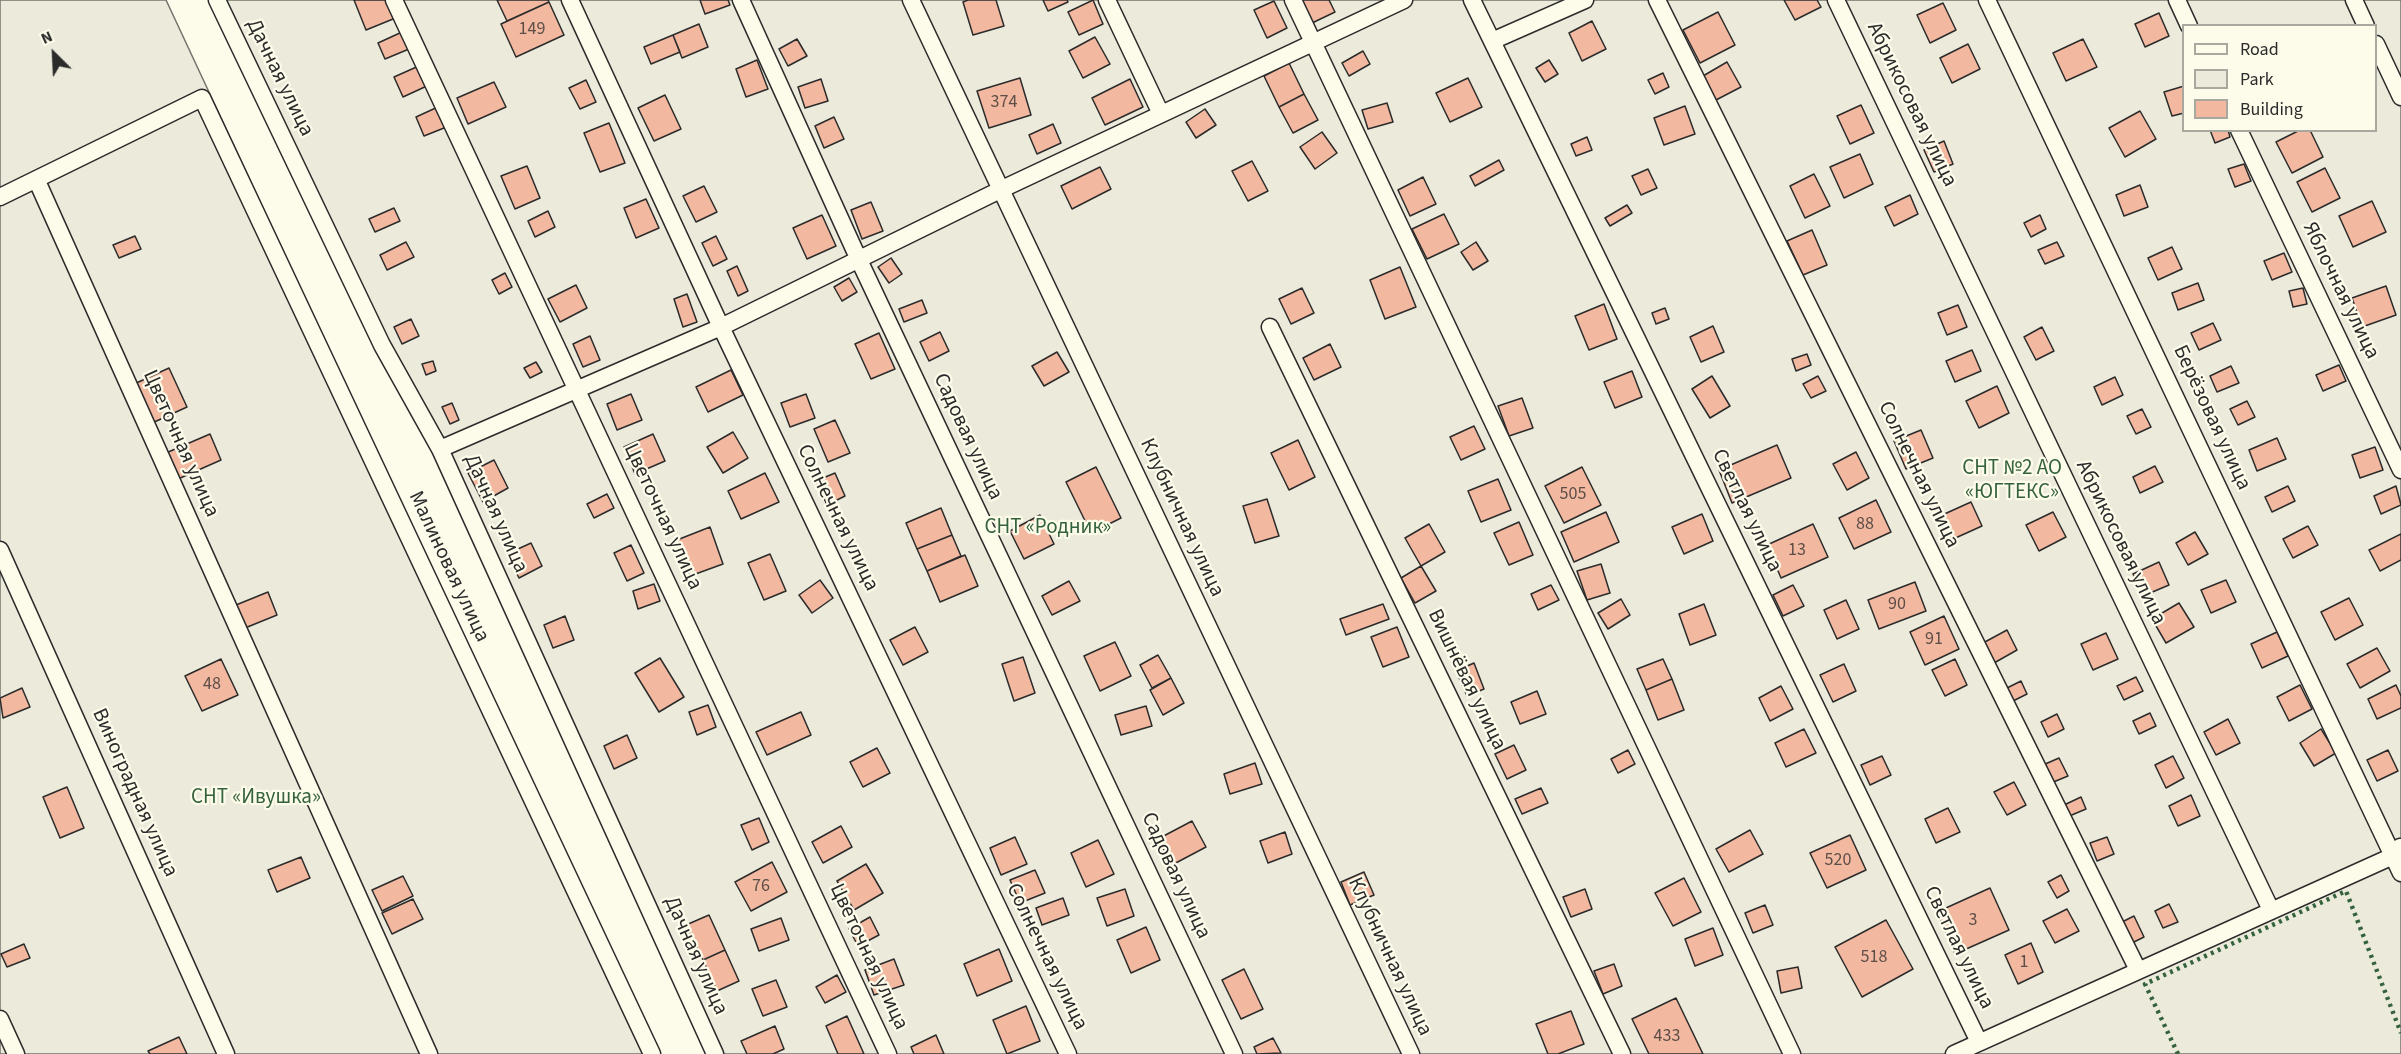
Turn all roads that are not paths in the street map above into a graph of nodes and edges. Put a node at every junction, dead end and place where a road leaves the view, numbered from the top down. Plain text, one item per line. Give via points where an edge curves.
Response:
1 (217, 0) edge
2 (394, 0) edge
3 (570, 0) edge
4 (741, 0) edge
5 (911, 0) edge
6 (1107, 0) edge
7 (1293, 0) edge
8 (1404, 0) edge
9 (1472, 0) edge
10 (1585, 0) edge
11 (1657, 0) edge
12 (1836, 0) edge
13 (1988, 0) edge
14 (2177, 0) edge
15 (2354, 0) edge
16 (2188, 24) edge
17 (2365, 24) edge
18 (1313, 41) junction
19 (1492, 41) junction
20 (2377, 46) edge
21 (2401, 97) edge
22 (1161, 114) junction
23 (2240, 132) edge
24 (37, 181) junction
25 (1000, 190) junction
26 (0, 197) edge
27 (859, 260) junction
28 (721, 327) junction
29 (1270, 327) dead end
30 (578, 390) junction
31 (440, 448) junction
32 (2401, 470) edge
33 (0, 550) edge
34 (2397, 851) edge
35 (2401, 873) edge
36 (2271, 910) junction
37 (2138, 970) junction
38 (0, 1019) edge
39 (1979, 1042) junction
40 (16, 1054) edge
41 (226, 1054) edge
42 (429, 1054) edge
43 (652, 1054) edge
44 (715, 1054) edge
45 (888, 1054) edge
46 (1068, 1054) edge
47 (1234, 1054) edge
48 (1411, 1054) edge
49 (1622, 1054) edge
50 (1792, 1054) edge
51 (1954, 1054) edge

1 - 31 street, Дачная улица via 382,345
2 - 30 street, Цветочная улица
3 - 28 street, Солнечная улица
4 - 27 street, Садовая улица
5 - 25 street, Клубничная улица
6 - 22 street
7 - 18 street
8 - 18 street
9 - 19 street, Светлая улица
10 - 19 street
11 - 37 street, Солнечная улица
12 - 36 street, Абрикосовая улица
13 - 34 street, Берёзовая улица
14 - 16 street
15 - 17 street
18 - 22 street
18 - 50 street
19 - 39 street, Светлая улица
20 - 21 street
22 - 25 street
23 - 32 street, Яблочная улица
24 - 26 street
24 - 42 street, Цветочная улица
24 - 43 street, Малиновая улица via 202,98
25 - 27 street
25 - 48 street, Клубничная улица
27 - 28 street
27 - 47 street, Садовая улица
28 - 30 street
28 - 46 street, Солнечная улица
29 - 49 street, Вишнёвая улица
30 - 31 street
30 - 45 street, Цветочная улица
31 - 44 street, Дачная улица
33 - 41 street, Виноградная улица
34 - 35 street, Берёзовая улица
34 - 36 street
36 - 37 street
37 - 39 street
38 - 40 street
39 - 51 street

